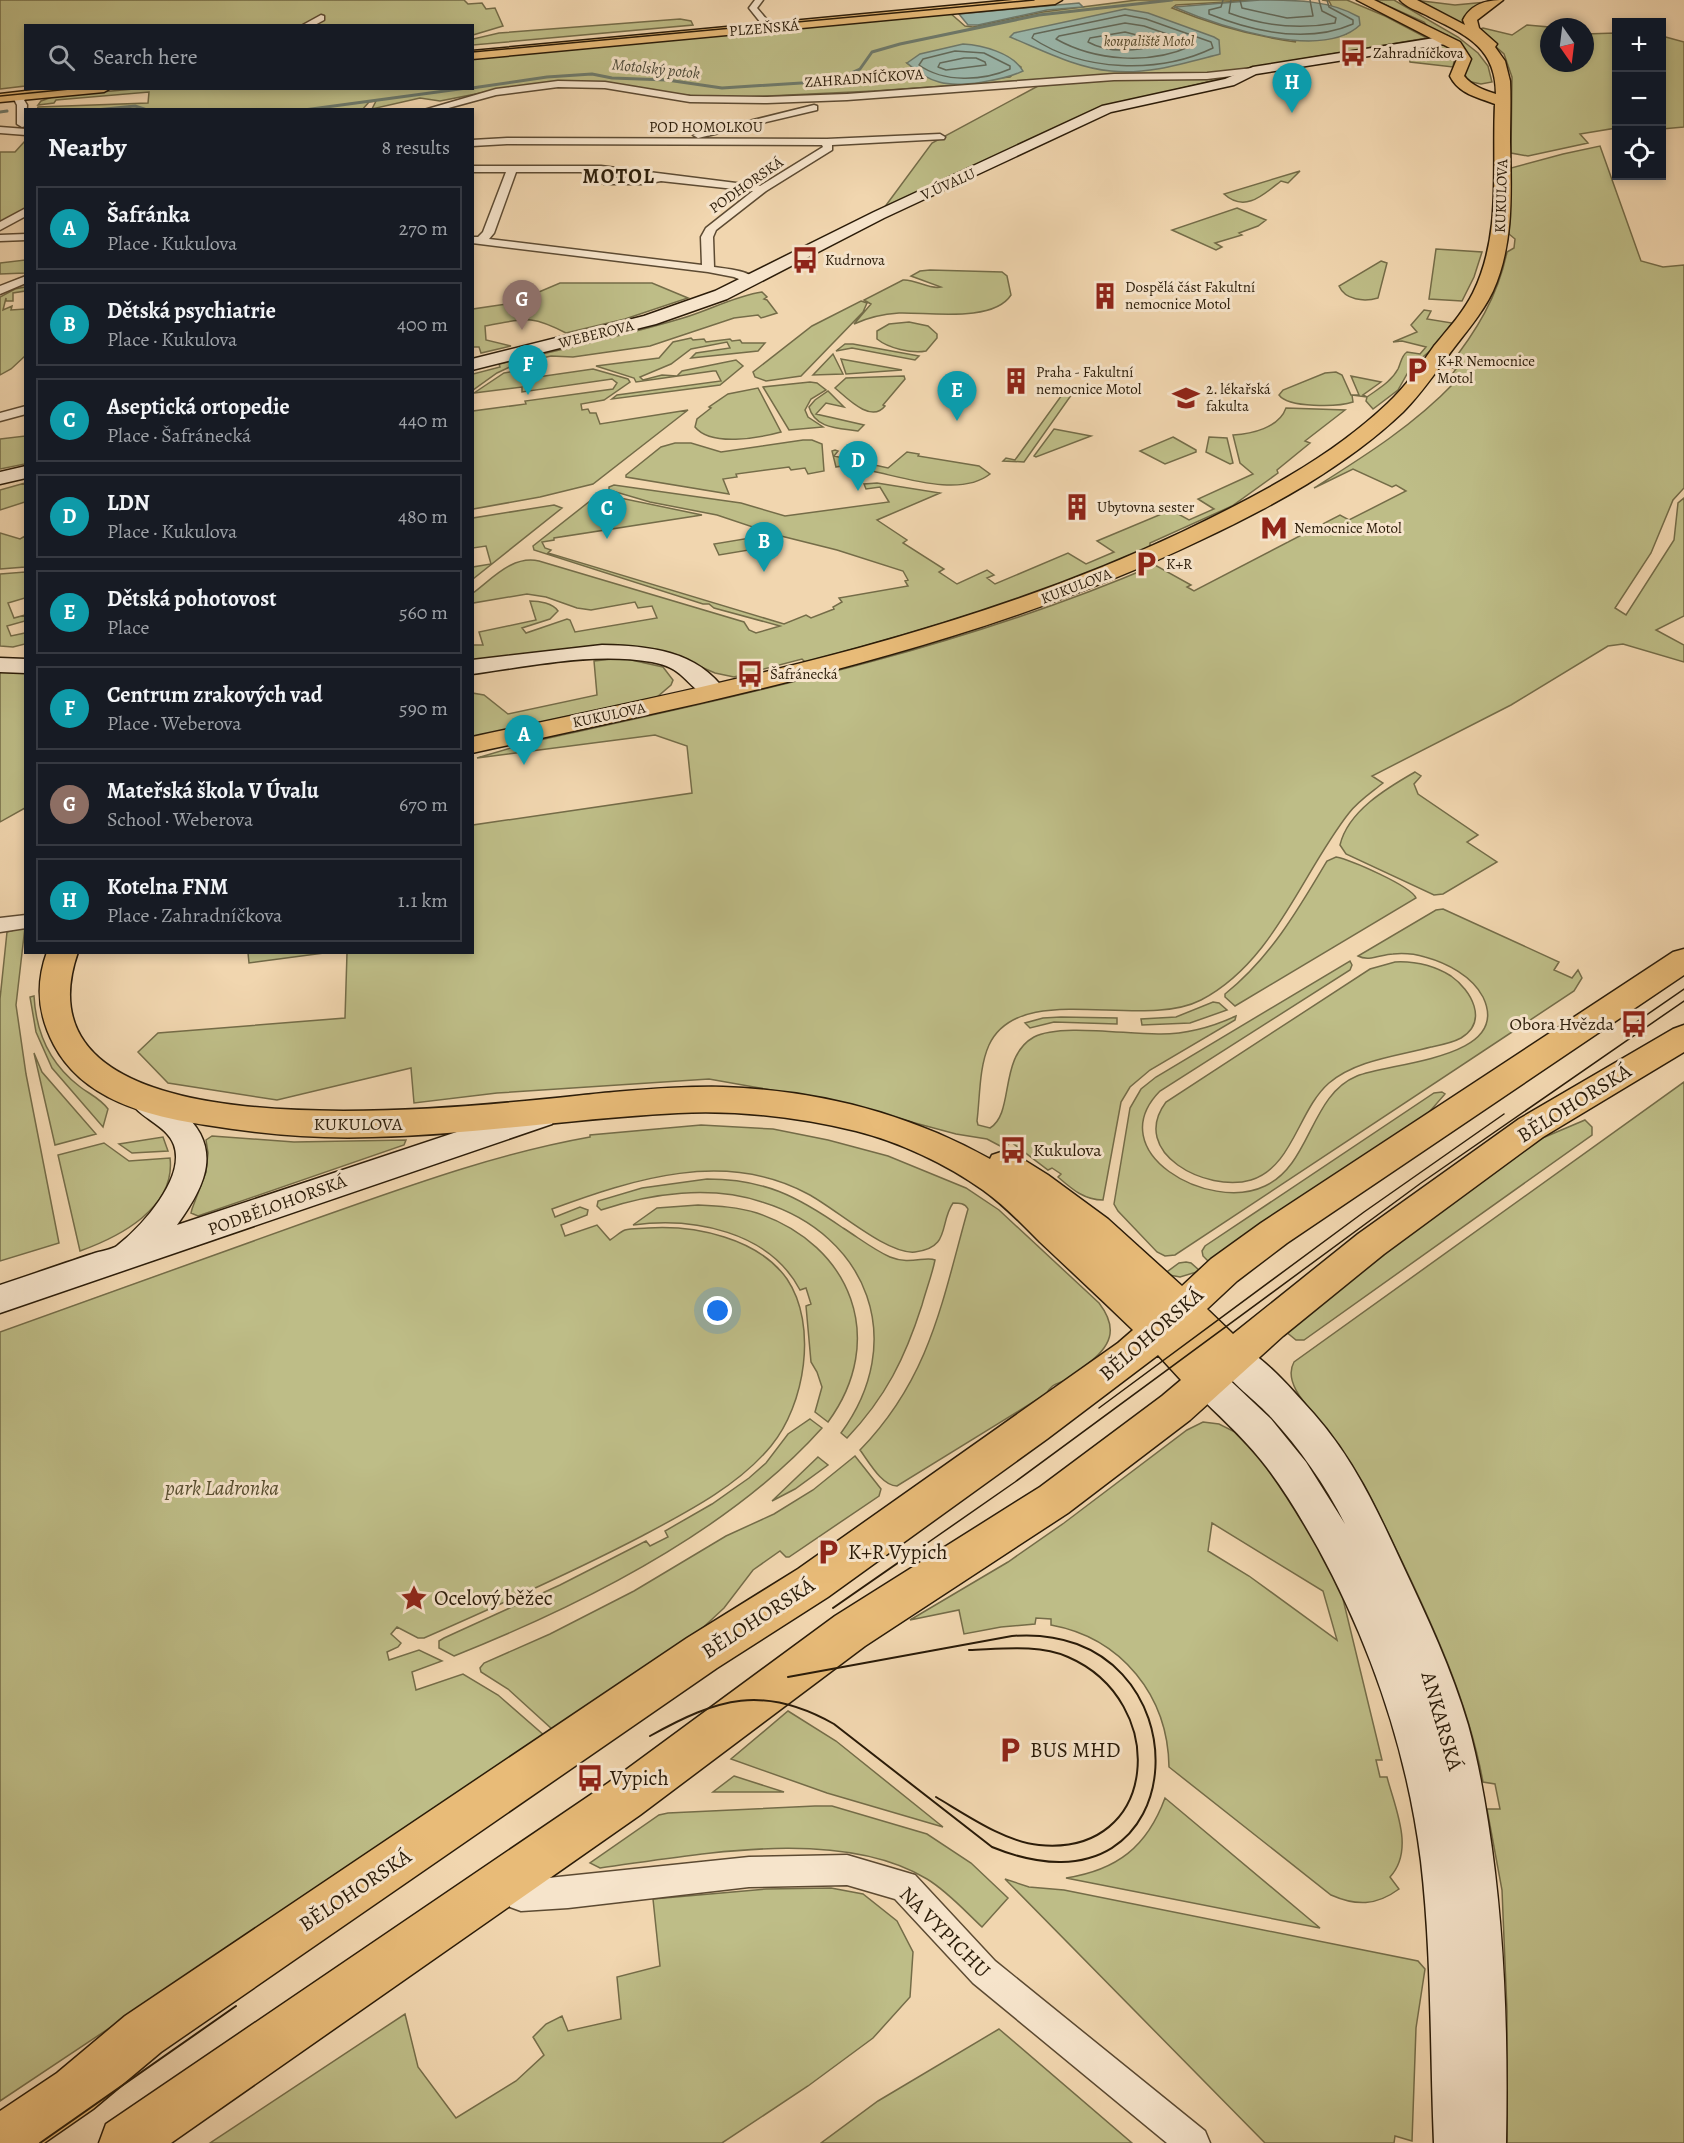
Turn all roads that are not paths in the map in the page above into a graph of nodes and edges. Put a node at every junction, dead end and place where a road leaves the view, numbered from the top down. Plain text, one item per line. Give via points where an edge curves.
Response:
1 (759, 0) edge
2 (995, 0) edge
3 (1055, 0) edge
4 (1364, 0) edge
5 (1399, 0) edge
6 (1407, 0) edge
7 (1422, 0) edge
8 (1482, 0) edge
9 (1496, 0) edge
10 (1441, 2) dead end
11 (1462, 3) dead end
12 (321, 18) dead end
13 (764, 21) junction
14 (309, 24) edge
15 (1447, 40) junction
16 (474, 48) edge
17 (474, 55) edge
18 (1497, 66) junction
19 (1253, 71) junction
20 (1459, 81) junction
21 (84, 90) edge
22 (870, 95) junction
23 (1, 96) edge
24 (29, 96) edge
25 (1502, 102) junction
26 (435, 108) edge
27 (23, 126) edge
28 (0, 130) edge
29 (481, 130) dead end
30 (940, 136) dead end
31 (507, 141) junction
32 (679, 142) junction
33 (827, 142) junction
34 (474, 143) edge
35 (637, 157) junction
36 (474, 169) edge
37 (601, 169) junction
38 (512, 170) junction
39 (661, 178) junction
40 (762, 189) junction
41 (24, 212) edge
42 (0, 227) edge
43 (24, 237) edge
44 (4, 238) edge
45 (477, 240) edge
46 (708, 269) junction
47 (0, 278) edge
48 (24, 279) edge
49 (24, 280) edge
50 (753, 281) junction
51 (0, 290) edge
52 (650, 320) joint
53 (474, 364) edge
54 (24, 403) edge
55 (0, 404) edge
56 (24, 411) edge
57 (0, 417) edge
58 (24, 472) edge
59 (0, 478) edge
60 (0, 665) edge
61 (24, 666) edge
62 (474, 666) edge
63 (714, 692) junction
64 (474, 745) edge
65 (24, 921) edge
66 (0, 925) edge
67 (62, 954) edge
68 (1684, 960) edge
69 (1684, 1037) edge
70 (144, 1100) junction
71 (555, 1111) junction
72 (125, 1257) junction
73 (0, 1299) edge
74 (1171, 1320) junction
75 (1220, 1369) junction
76 (510, 1876) junction
77 (0, 2142) edge
78 (125, 2143) edge
79 (1192, 2143) edge
80 (1458, 2143) edge
81 (1482, 2143) edge

1 - 13 street via 753,8
2 - 13 main road, PLZEŇSKÁ
3 - 17 main road, PLZEŇSKÁ
4 - 15 main road
5 - 18 main road via 1465,37
6 - 18 main road via 1470,36
7 - 10 main road
8 - 11 main road
9 - 18 main road via 1473,14 1469,23 1492,46
12 - 14 street
13 - 16 main road, PLZEŇSKÁ
15 - 19 street, ZAHRADNÍČKOVA
15 - 20 main road via 1460,50 1464,59 1457,76
18 - 20 main road via 1493,84 1477,86
18 - 25 main road, KUKULOVA
19 - 22 street, ZAHRADNÍČKOVA
19 - 50 street, V ÚVALU via 1229,82 1107,109 879,215
20 - 25 main road
21 - 24 main road
22 - 26 street, ZAHRADNÍČKOVA via 701,99 612,85 558,84 490,93
22 - 32 street
23 - 24 main road
25 - 63 main road, KUKULOVA via 1500,239 1484,290 1422,379 1374,426 1281,491 1119,570 894,648
27 - 28 street
29 - 31 street
30 - 33 street, POD HOMOLKOU
31 - 34 street, POD HOMOLKOU
31 - 35 street, POD HOMOLKOU
32 - 33 street, POD HOMOLKOU
32 - 35 street, POD HOMOLKOU
33 - 40 street, PODHORSKÁ via 828,148
35 - 37 street
35 - 39 street
36 - 38 street
37 - 38 street
37 - 39 street via 603,181
38 - 45 street via 488,233
39 - 40 street
40 - 46 street, PODHORSKÁ via 712,228 707,237
41 - 42 street
43 - 44 street
45 - 46 street
46 - 50 street
47 - 48 street
49 - 51 street
50 - 52 street, V ÚVALU
52 - 53 street, WEBEROVA
54 - 55 street
56 - 57 street
58 - 59 street
60 - 61 street
62 - 63 street via 629,652 676,661 698,675
63 - 64 main road, KUKULOVA
65 - 66 street
67 - 70 main road, KUKULOVA via 54,982 55,1001 69,1044 88,1069
68 - 74 main road, BĚLOHORSKÁ via 1274,1233 1224,1270
69 - 75 main road, BĚLOHORSKÁ via 1531,1128 1371,1244
70 - 71 main road, KUKULOVA via 252,1121 362,1126
70 - 72 street via 172,1120 190,1145 191,1171 177,1200 155,1230
71 - 72 street, PODBĚLOHORSKÁ
71 - 74 main road, KUKULOVA via 678,1100 737,1100 807,1108 891,1129 996,1181
72 - 73 street, PODBĚLOHORSKÁ
74 - 75 main road, KUKULOVA
74 - 77 main road, BĚLOHORSKÁ via 1107,1374 813,1583 693,1660 143,2034 75,2091
75 - 76 main road, BĚLOHORSKÁ via 1176,1408 1054,1500 850,1631 624,1799
75 - 80 street, ANKARSKÁ via 1314,1506 1349,1567 1370,1609 1404,1699 1430,1791 1446,1891
75 - 81 street, ANKARSKÁ via 1270,1392 1297,1419 1343,1484 1405,1614 1441,1705 1453,1745 1482,1950
76 - 78 main road, BĚLOHORSKÁ
76 - 79 street, NA VYPICHU via 520,1896 760,1871 847,1870 904,1886 984,1972

